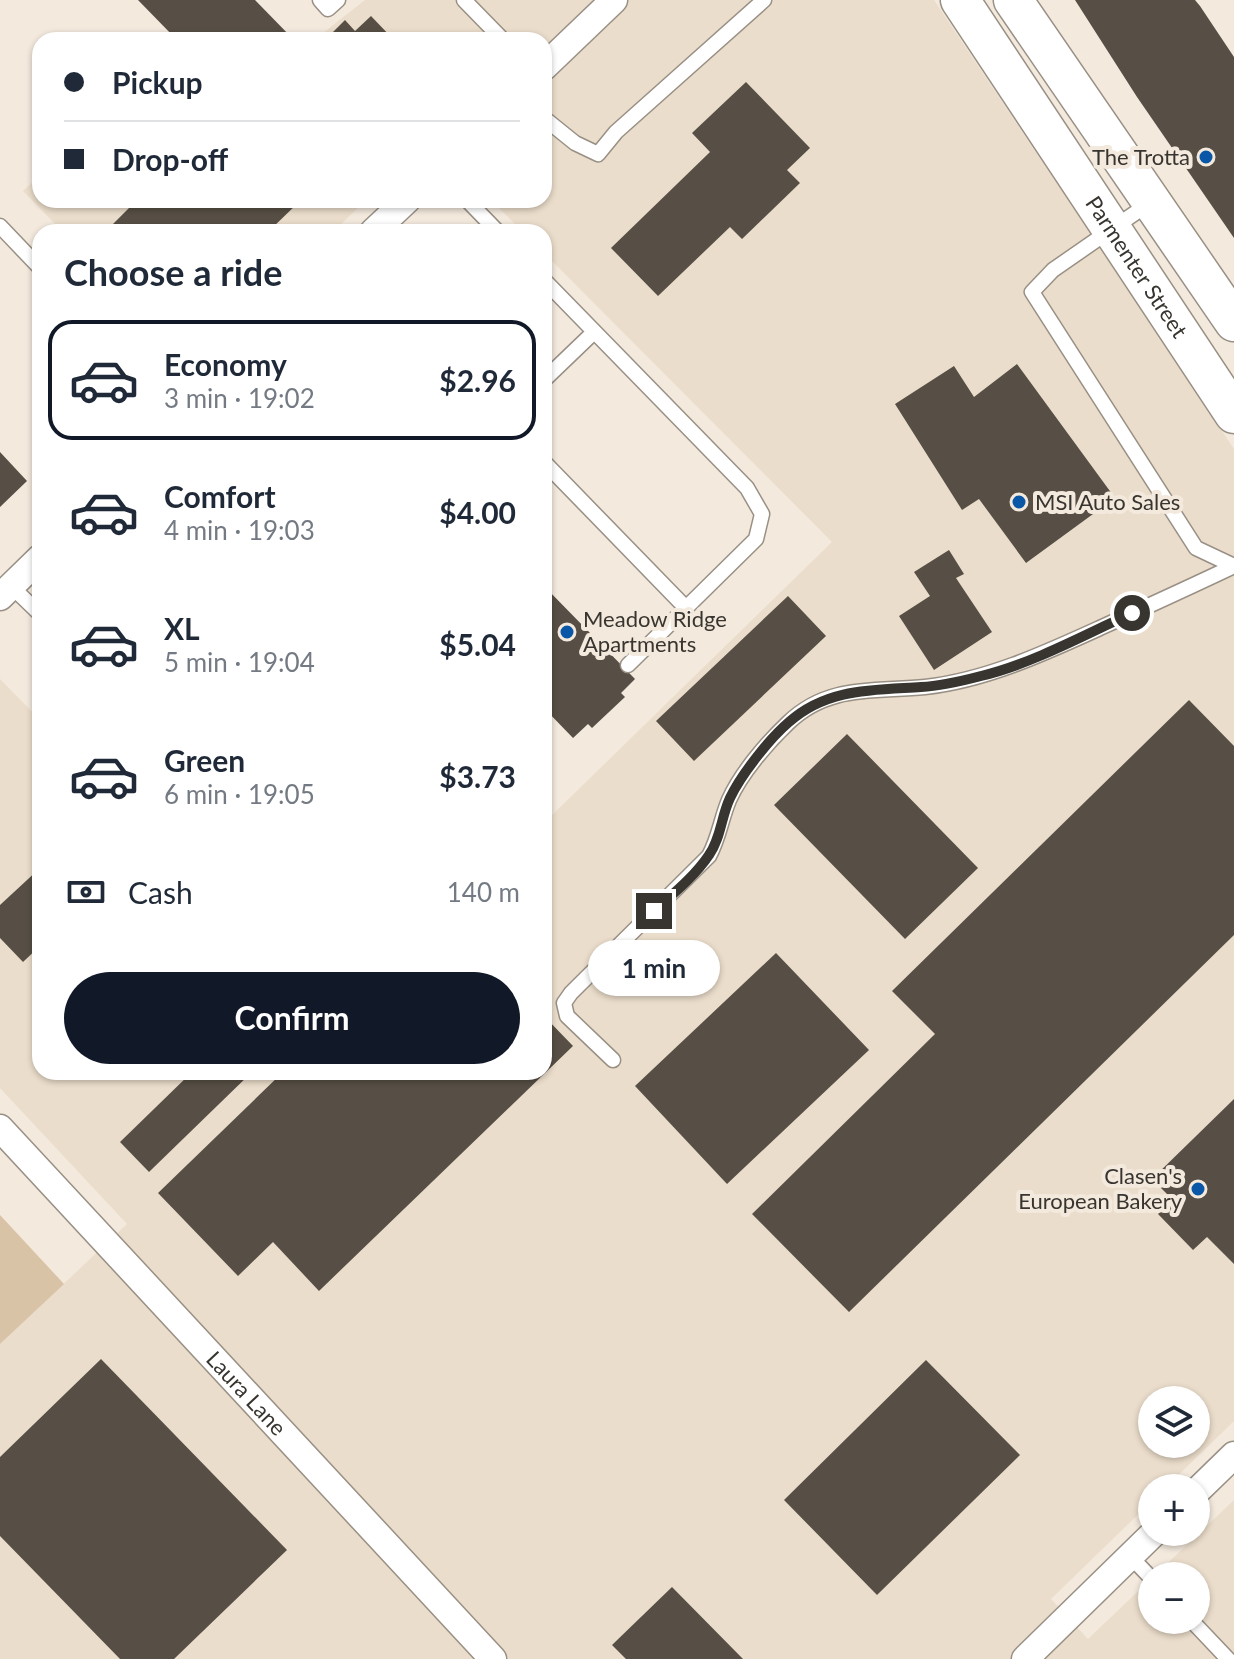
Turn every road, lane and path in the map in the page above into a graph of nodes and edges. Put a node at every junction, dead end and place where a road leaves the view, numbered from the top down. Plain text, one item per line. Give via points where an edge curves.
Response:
1 (320, 0) edge
2 (338, 0) edge
3 (464, 0) edge
4 (614, 0) edge
5 (764, 0) edge
6 (960, 0) edge
7 (1021, 4) edge
8 (495, 32) edge
9 (552, 59) edge
10 (552, 124) edge
11 (1151, 202) junction
12 (398, 208) edge
13 (475, 208) edge
14 (382, 224) edge
15 (490, 224) edge
16 (0, 226) edge
17 (1112, 229) junction
18 (32, 260) edge
19 (552, 288) edge
20 (1234, 322) edge
21 (594, 332) junction
22 (552, 372) edge
23 (1234, 414) edge
24 (552, 470) edge
25 (32, 566) edge
26 (1234, 566) edge
27 (6, 592) edge
28 (686, 608) junction
29 (32, 609) edge
30 (628, 665) dead end
31 (613, 1060) dead end
32 (0, 1128) edge
33 (1234, 1455) edge
34 (1210, 1478) edge
35 (1140, 1546) edge
36 (1130, 1556) junction
37 (1138, 1564) edge
38 (1204, 1634) edge
39 (493, 1659) edge
40 (1025, 1659) edge
41 (1228, 1659) edge

1 - 2 lane via 328,9
3 - 8 lane
4 - 9 street
5 - 10 lane via 598,154
6 - 17 street, Parmenter Street
7 - 11 street
11 - 17 lane
11 - 20 street
12 - 14 street
13 - 15 lane
16 - 18 lane
17 - 23 street, Parmenter Street
17 - 26 lane via 1053,270 1032,292 1196,548
19 - 21 lane
21 - 22 lane
21 - 28 lane via 747,488 762,514 756,539
24 - 28 lane
25 - 27 street
26 - 31 lane via 983,676 826,698 789,721 731,796 709,856 564,1003 567,1016
27 - 29 lane
28 - 30 lane
32 - 39 street, Laura Lane
33 - 34 street
35 - 36 street
36 - 37 lane
36 - 40 street
38 - 41 lane

